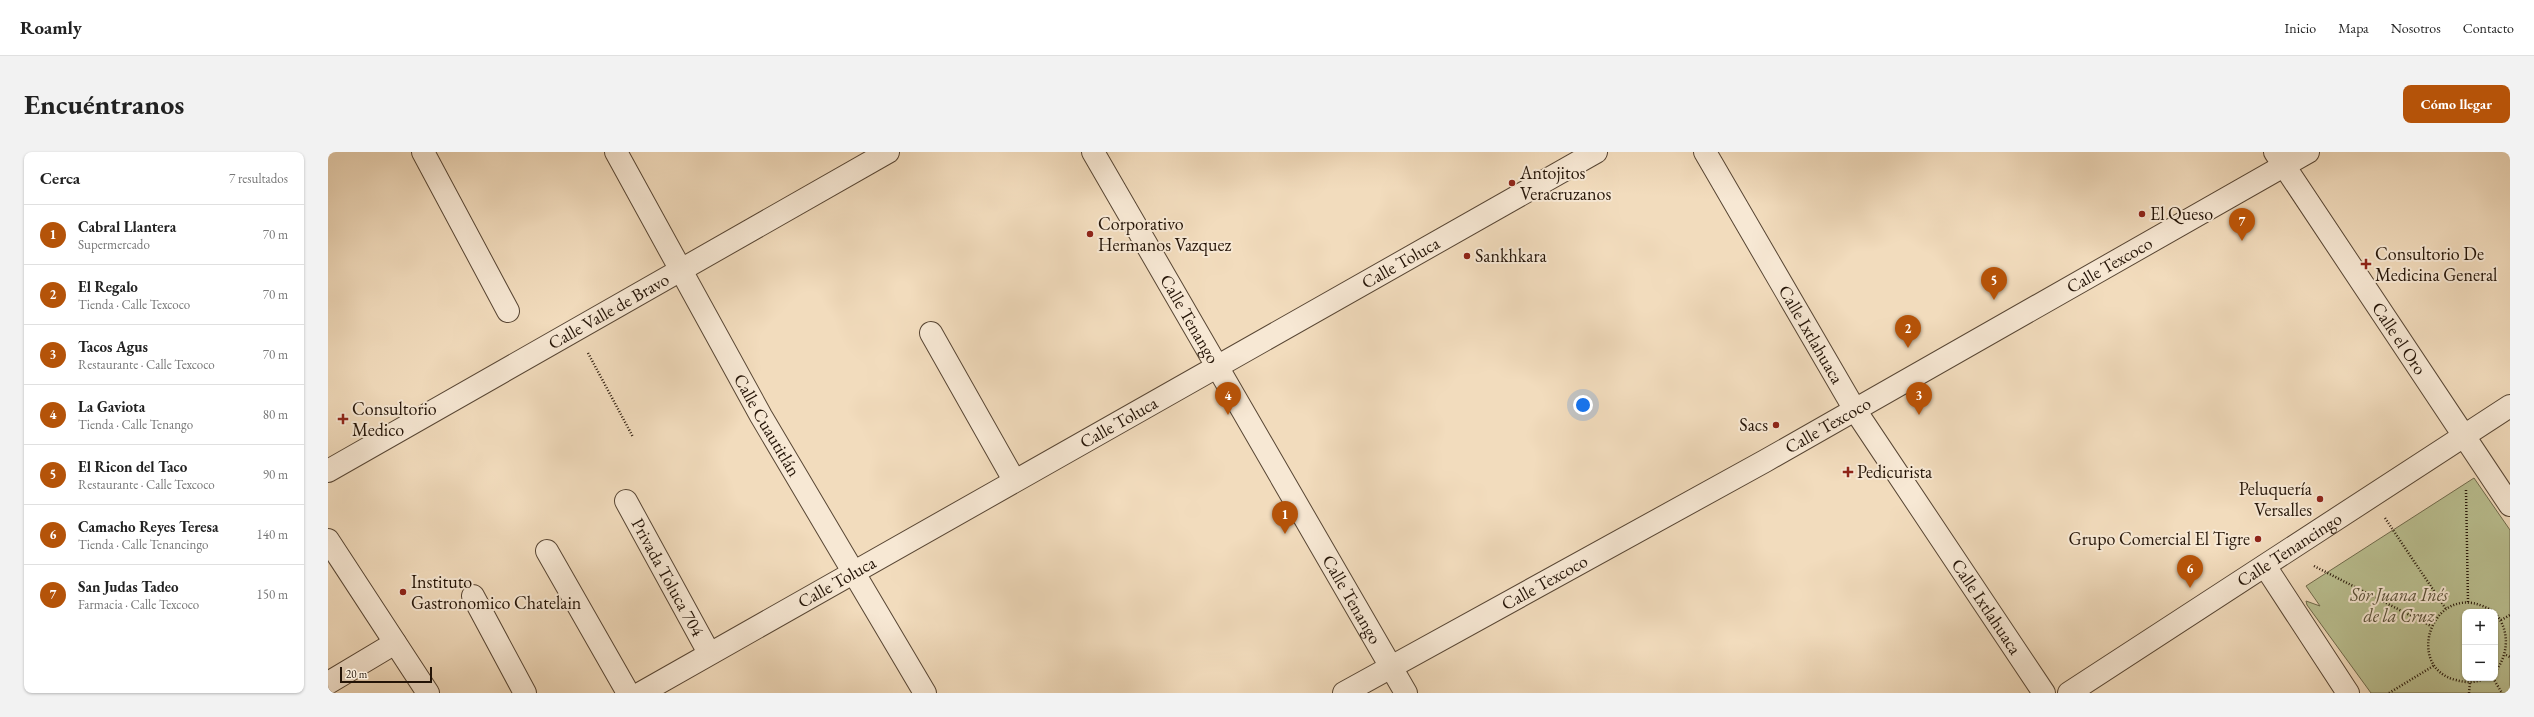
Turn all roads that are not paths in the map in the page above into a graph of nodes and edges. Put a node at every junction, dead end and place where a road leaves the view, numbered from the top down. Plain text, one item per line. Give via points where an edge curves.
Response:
1 (423, 152) edge
2 (616, 152) edge
3 (888, 152) edge
4 (1093, 152) edge
5 (1596, 152) edge
6 (1705, 152) edge
7 (2308, 152) edge
8 (859, 159) edge
9 (2279, 159) edge
10 (681, 270) junction
11 (508, 311) dead end
12 (930, 333) dead end
13 (1216, 366) junction
14 (2510, 406) edge
15 (1855, 410) junction
16 (2465, 437) junction
17 (328, 471) edge
18 (1014, 480) junction
19 (626, 501) dead end
20 (2510, 505) edge
21 (328, 540) edge
22 (547, 551) dead end
23 (2265, 566) junction
24 (854, 574) junction
25 (473, 596) dead end
26 (396, 643) junction
27 (709, 654) junction
28 (1390, 667) junction
29 (328, 683) edge
30 (428, 693) edge
31 (525, 693) edge
32 (628, 693) edge
33 (641, 693) edge
34 (925, 693) edge
35 (1344, 693) edge
36 (1406, 693) edge
37 (2044, 693) edge
38 (2069, 693) edge
39 (2348, 693) edge

1 - 11 street
2 - 10 street, Calle Cuautitlán
3 - 8 street, Calle Valle de Bravo
4 - 13 street, Calle Tenango
5 - 13 street, Calle Toluca
6 - 15 street, Calle Ixtlahuaca
7 - 9 street, Calle Texcoco
8 - 10 street, Calle Valle de Bravo
9 - 15 street, Calle Texcoco
9 - 16 street, Calle el Oro
10 - 17 street, Calle Valle de Bravo
10 - 24 street, Calle Cuautitlán via 761,416
12 - 18 street
13 - 18 street, Calle Toluca
13 - 28 street, Calle Tenango
14 - 16 street, Calle Tenancingo
15 - 28 street, Calle Texcoco
15 - 37 street, Calle Ixtlahuaca
16 - 20 street, Calle el Oro
16 - 23 street, Calle Tenancingo
18 - 24 street, Calle Toluca
19 - 27 street, Privada Toluca 704
21 - 26 street
22 - 32 street
23 - 38 street, Calle Tenancingo
23 - 39 street
24 - 27 street, Calle Toluca
24 - 34 street, Calle Cuautitlán
25 - 31 street
26 - 29 street
26 - 30 street
27 - 33 street, Calle Toluca
28 - 35 street, Calle Texcoco
28 - 36 street, Calle Tenango

